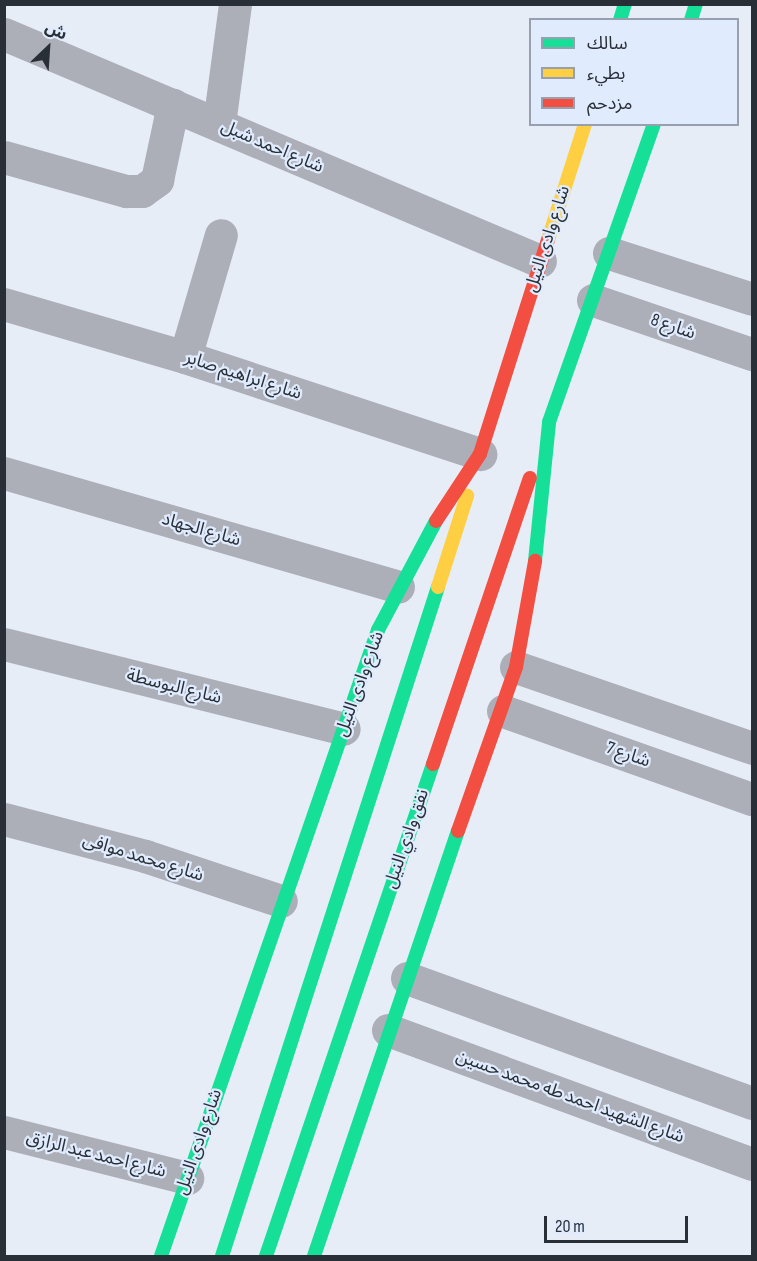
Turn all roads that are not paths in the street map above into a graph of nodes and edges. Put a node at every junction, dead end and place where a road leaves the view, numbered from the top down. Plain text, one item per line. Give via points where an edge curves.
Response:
1 (235, 4) edge
2 (4, 34) edge
3 (173, 105) junction
4 (219, 124) junction
5 (584, 126) edge
6 (653, 126) edge
7 (4, 157) edge
8 (221, 235) dead end
9 (609, 253) junction
10 (540, 261) junction
11 (753, 299) edge
12 (593, 300) junction
13 (4, 304) edge
14 (753, 354) edge
15 (185, 357) junction
16 (549, 422) junction
17 (480, 454) junction
18 (4, 473) edge
19 (398, 587) junction
20 (4, 644) edge
21 (516, 667) junction
22 (502, 711) junction
23 (344, 729) junction
24 (753, 748) edge
25 (753, 799) edge
26 (4, 819) edge
27 (281, 901) junction
28 (407, 978) junction
29 (388, 1030) junction
30 (753, 1103) edge
31 (4, 1132) edge
32 (753, 1164) edge
33 (187, 1178) junction
34 (161, 1257) edge
35 (222, 1257) edge
36 (266, 1257) edge
37 (314, 1257) edge

1 - 4 street
2 - 3 street, شارع احمد شبل
3 - 4 street, شارع احمد شبل
3 - 7 street via 157,180 142,191 126,191
4 - 10 street, شارع احمد شبل
5 - 10 main road, شارع وادى النيل
6 - 9 main road
8 - 15 street
9 - 11 street
9 - 12 main road
10 - 17 main road, شارع وادى النيل
12 - 14 street, شارع 8
12 - 16 main road
13 - 15 street, شارع ابراهيم صابر
15 - 17 street, شارع ابراهيم صابر
16 - 21 main road via 533,583
16 - 36 main road, نفق وادي النيل
17 - 19 main road, شارع وادى النيل via 421,543
17 - 35 main road
18 - 19 street, شارع الجهاد
19 - 23 main road, شارع وادى النيل via 378,630
20 - 23 street, شارع البوسطة
21 - 22 main road
21 - 24 street
22 - 25 street, شارع 7
22 - 28 main road
23 - 27 main road, شارع وادى النيل
26 - 27 street, شارع محمد موافى via 145,856
27 - 33 main road, شارع وادى النيل
28 - 29 main road
28 - 30 street
29 - 32 street, شارع الشهيد احمد طه محمد حسين
29 - 37 main road
31 - 33 street, شارع احمد عبد الرازق
33 - 34 main road, شارع وادى النيل

